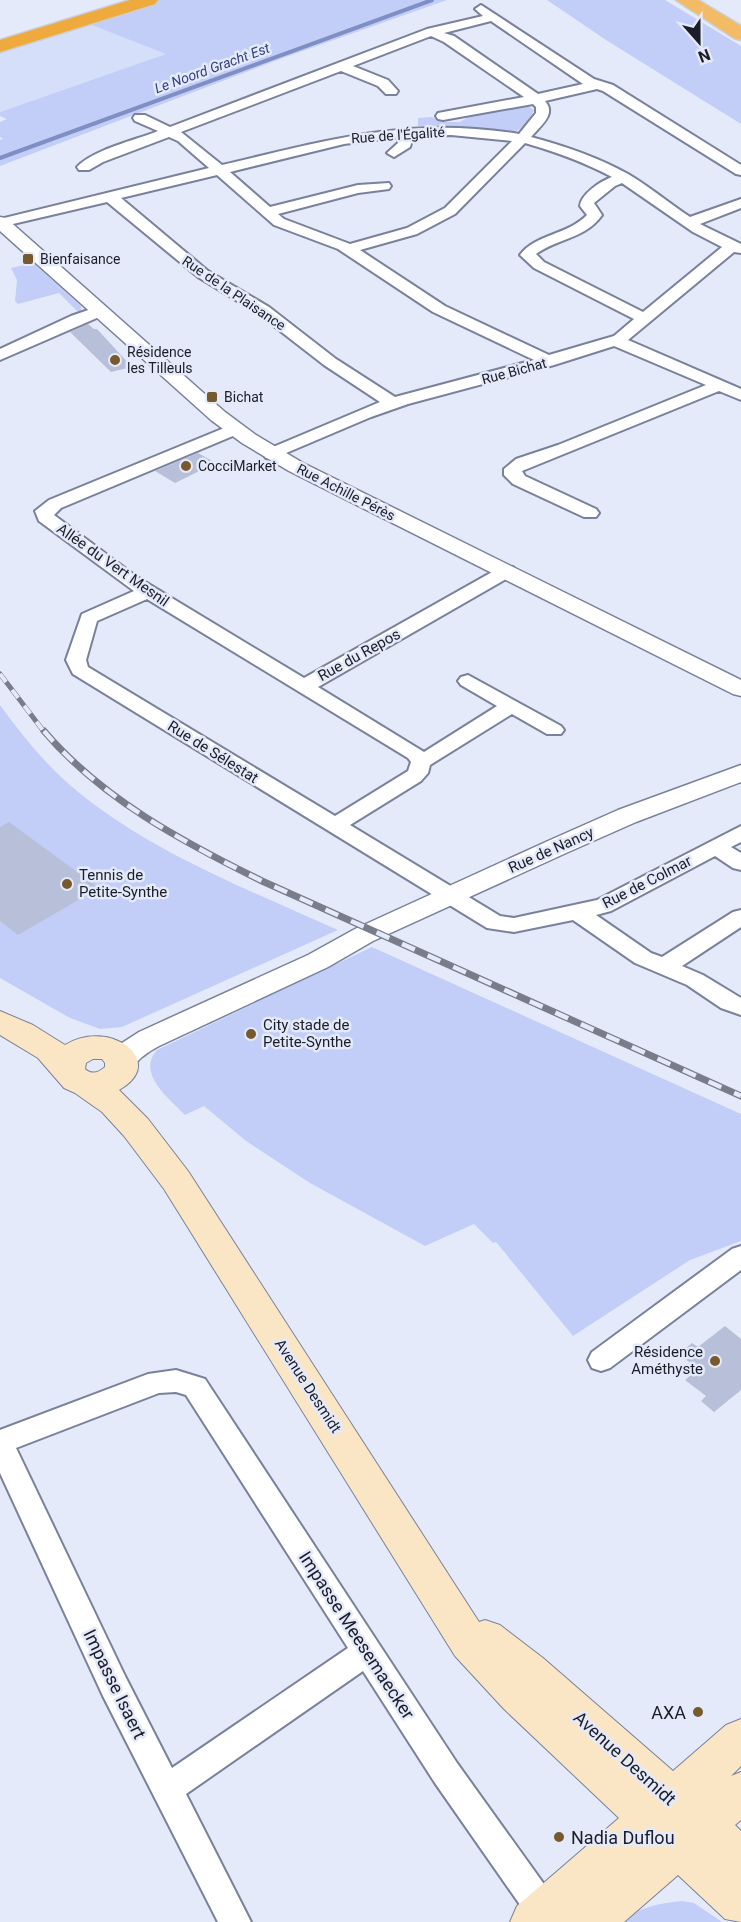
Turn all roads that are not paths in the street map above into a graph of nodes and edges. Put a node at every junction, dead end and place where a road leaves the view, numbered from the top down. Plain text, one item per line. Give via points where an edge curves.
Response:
1 (120, 0) edge
2 (149, 0) edge
3 (685, 0) edge
4 (707, 0) edge
5 (89, 1) edge
6 (480, 9) dead end
7 (493, 17) junction
8 (741, 20) edge
9 (431, 32) junction
10 (741, 34) edge
11 (0, 35) edge
12 (0, 45) edge
13 (341, 66) junction
14 (596, 85) junction
15 (391, 91) dead end
16 (536, 99) junction
17 (443, 116) dead end
18 (140, 118) dead end
19 (170, 131) junction
20 (406, 132) junction
21 (522, 139) junction
22 (394, 153) dead end
23 (84, 167) dead end
24 (219, 169) junction
25 (741, 171) edge
26 (623, 178) junction
27 (384, 186) dead end
28 (110, 196) junction
29 (741, 202) edge
30 (267, 212) junction
31 (691, 222) junction
32 (2, 226) edge
33 (736, 248) edge
34 (347, 249) junction
35 (100, 312) junction
36 (647, 318) junction
37 (616, 341) junction
38 (0, 355) edge
39 (548, 362) junction
40 (720, 385) junction
41 (741, 395) edge
42 (393, 403) junction
43 (234, 429) junction
44 (272, 454) junction
45 (590, 513) dead end
46 (507, 572) junction
47 (147, 591) junction
48 (468, 681) dead end
49 (303, 687) junction
50 (741, 689) edge
51 (511, 706) junction
52 (554, 730) dead end
53 (421, 762) junction
54 (741, 773) edge
55 (333, 826) junction
56 (741, 833) edge
57 (716, 847) junction
58 (741, 863) edge
59 (449, 896) junction
60 (578, 913) junction
61 (741, 917) edge
62 (663, 967) junction
63 (0, 1003) edge
64 (741, 1007) edge
65 (0, 1022) edge
66 (97, 1064) junction
67 (741, 1256) edge
68 (601, 1360) dead end
69 (0, 1443) edge
70 (368, 1651) junction
71 (741, 1739) edge
72 (168, 1789) junction
73 (741, 1792) edge
74 (668, 1824) junction
75 (741, 1860) edge
76 (741, 1903) edge
77 (539, 1917) edge
78 (234, 1922) edge
79 (590, 1922) edge

1 - 12 highway
2 - 12 highway
3 - 10 highway
4 - 8 highway
5 - 11 highway
6 - 7 street
7 - 9 street
7 - 14 street
9 - 13 street
9 - 16 street via 449,39
13 - 15 street via 380,82
13 - 19 street
14 - 16 street
14 - 25 street via 608,88
16 - 17 street
16 - 21 street via 543,106 543,114
18 - 19 street
19 - 23 street
19 - 24 street
20 - 21 street, Rue de l'Égalité via 467,132
20 - 22 street via 405,144
20 - 24 street, Rue de l'Égalité via 344,140
21 - 26 street, Rue de l'Égalité via 570,152
21 - 34 street via 444,215 412,231
24 - 28 street, Rue de l'Égalité
24 - 30 street
26 - 31 street, Rue de l'Égalité
26 - 36 street via 587,202 595,215 582,227 533,249 528,255
27 - 30 street
28 - 32 street, Rue de l'Égalité
28 - 42 street, Rue de la Plaisance via 203,274 263,310 330,362
29 - 31 street
30 - 34 street via 286,225
31 - 33 street, Rue de l'Égalité
32 - 35 street, Rue Achille Pérès
33 - 36 street, Rue Bichat
34 - 39 street via 439,309
35 - 38 street
35 - 43 street, Rue Achille Pérès
36 - 37 street, Rue Bichat
37 - 39 street, Rue Bichat
37 - 40 street
39 - 42 street, Rue Bichat
40 - 41 street
40 - 45 street via 513,469 519,480
42 - 44 street, Rue Bichat
43 - 44 street, Rue Achille Pérès
43 - 47 street, Allée du Vert Mesnil via 44,511 48,520
44 - 46 street, Rue Achille Pérès
46 - 49 street, Rue du Repos
46 - 50 street, Rue Achille Pérès
47 - 49 street, Allée du Vert Mesnil
47 - 55 street, Rue de Sélestat via 89,618 75,660 78,668
48 - 51 street
49 - 53 street, Rue du Repos via 415,754
51 - 52 street
51 - 53 street
53 - 55 street via 414,777
54 - 59 street, Rue de Nancy via 604,826
55 - 59 street, Rue de Sélestat
56 - 57 street, Rue de Colmar
57 - 58 street
57 - 60 street, Rue de Colmar via 611,903
59 - 60 street, Rue de Colmar via 489,921 501,924
59 - 66 street, Rue de Nancy
60 - 62 street via 643,958
61 - 62 street
62 - 64 street via 695,980
63 - 66 main road
65 - 66 main road via 49,1050
66 - 74 main road, Avenue Desmidt via 107,1097 176,1180 448,1609 512,1690
67 - 68 street
69 - 70 street, Impasse Meesemaecker via 158,1382 182,1382 200,1391
69 - 72 street, Impasse Isaert via 114,1686
70 - 72 street
70 - 77 street, Impasse Meesemaecker
71 - 74 main road
72 - 78 street, Impasse Isaert
73 - 74 main road
74 - 75 main road
74 - 76 main road
74 - 77 main road
74 - 79 main road

